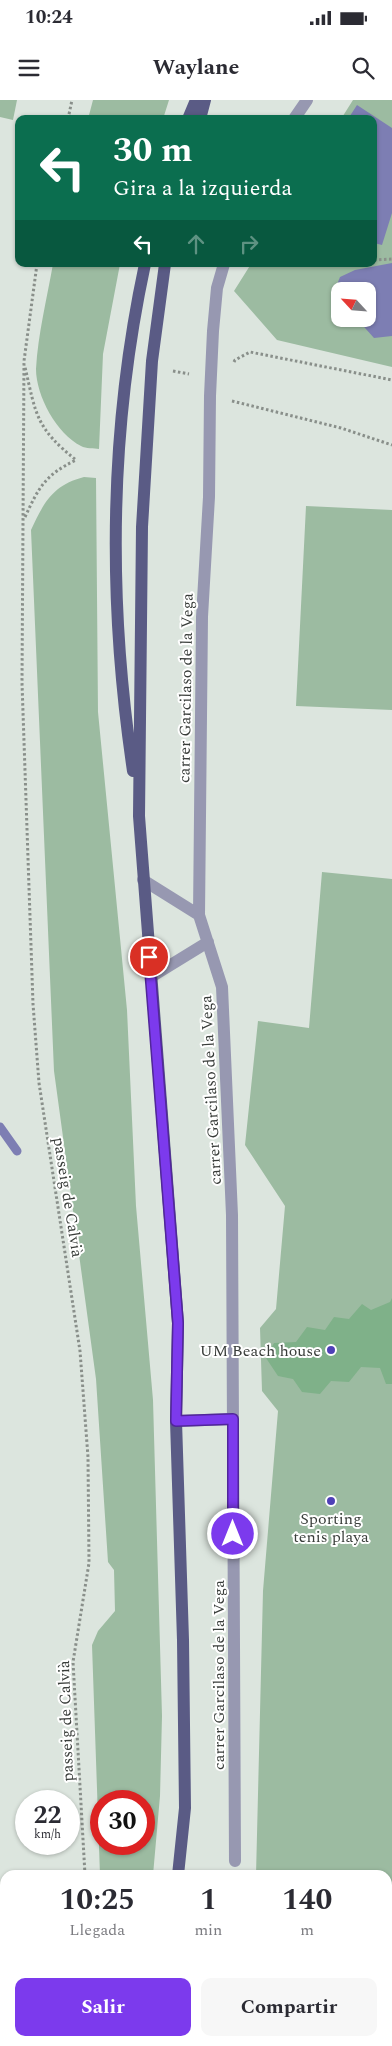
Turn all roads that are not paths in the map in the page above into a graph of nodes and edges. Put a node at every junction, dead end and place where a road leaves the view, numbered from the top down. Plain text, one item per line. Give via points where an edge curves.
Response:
1 (196, 100) edge
2 (205, 100) edge
3 (307, 100) edge
4 (190, 115) edge
5 (201, 115) edge
6 (297, 115) edge
7 (144, 267) edge
8 (165, 267) edge
9 (223, 267) edge
10 (139, 816) junction
11 (143, 880) junction
12 (199, 915) junction
13 (208, 942) junction
14 (151, 977) junction
15 (233, 1419) junction
16 (176, 1421) junction
17 (235, 1861) dead end
18 (179, 1870) edge

1 - 4 main road
2 - 5 main road
3 - 6 street
7 - 10 main road via 122,413 116,526 116,611 124,709
8 - 10 main road via 152,361 143,517
9 - 12 street, carrer Garcilaso de la Vega via 216,305 211,377 202,617
10 - 11 main road
11 - 12 street
11 - 14 main road
12 - 13 street, carrer Garcilaso de la Vega
13 - 14 street
13 - 15 street, carrer Garcilaso de la Vega via 222,987 232,1215
14 - 16 main road via 178,1323
15 - 16 street
15 - 17 street, carrer Garcilaso de la Vega
16 - 18 main road via 185,1808

